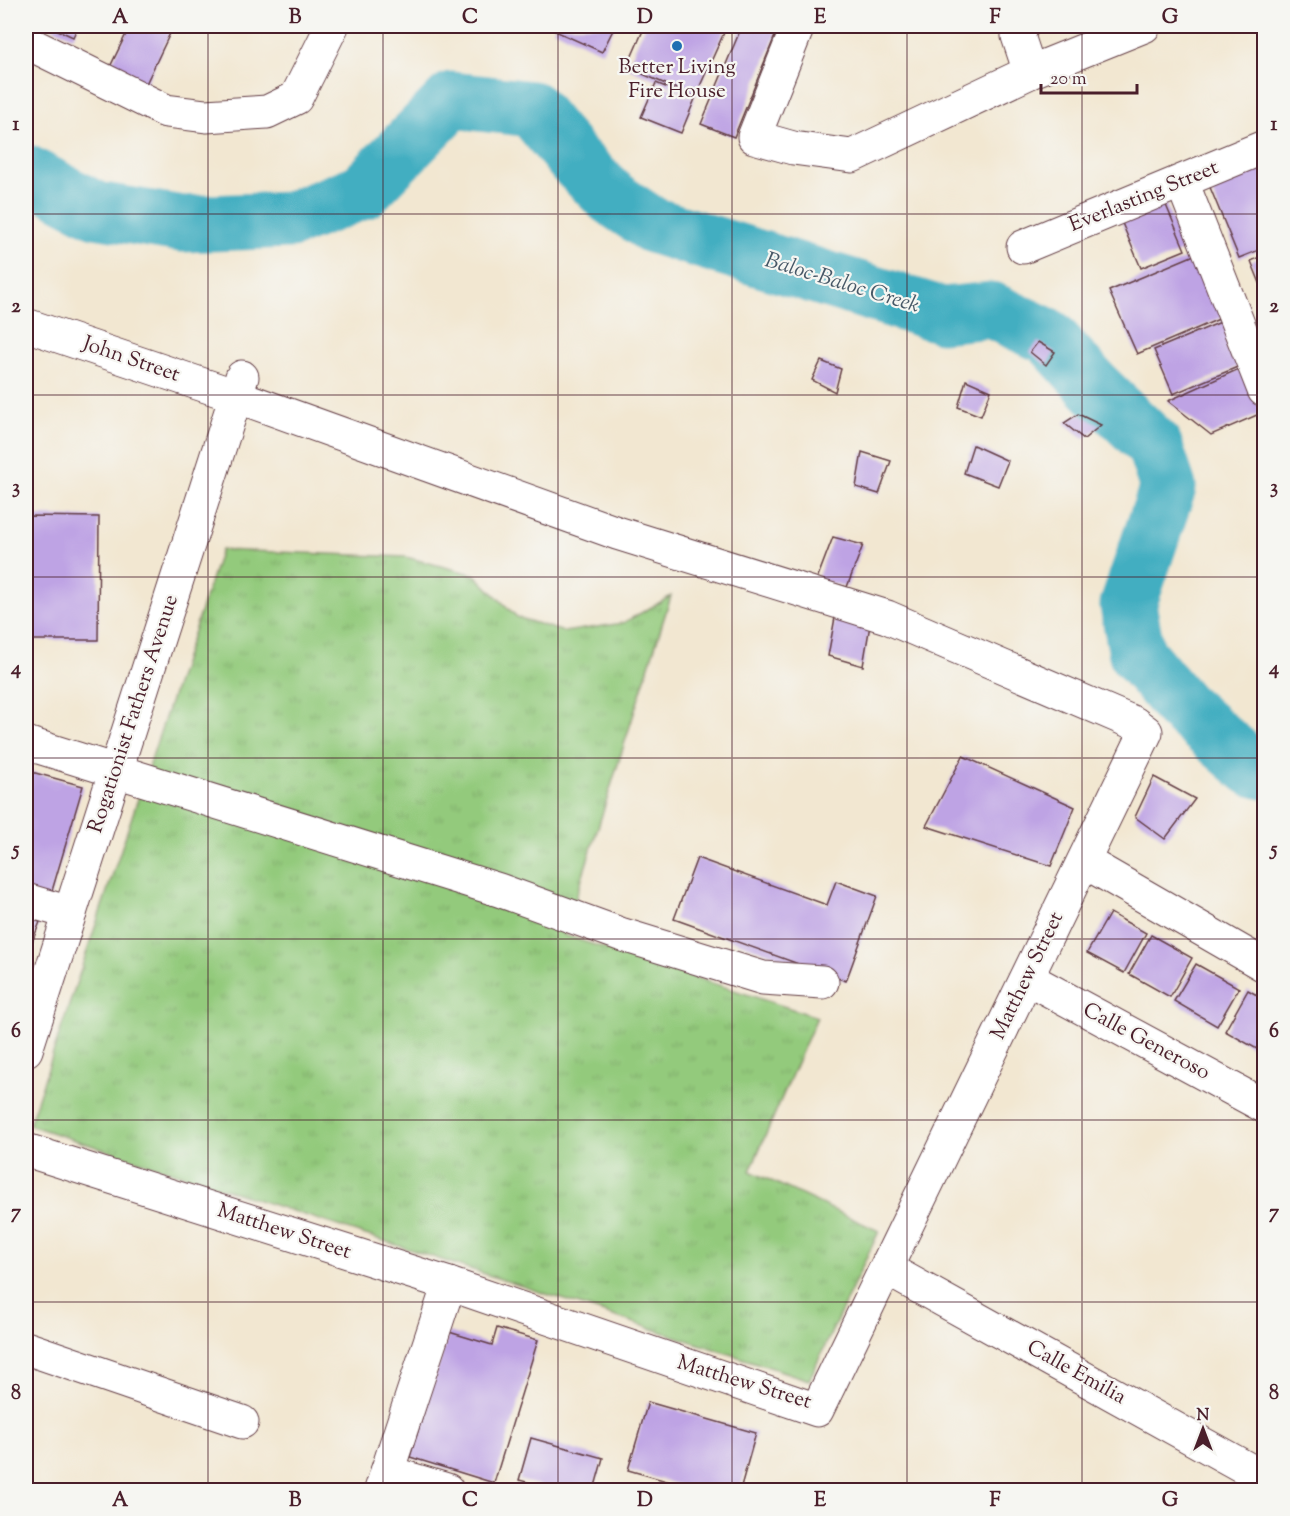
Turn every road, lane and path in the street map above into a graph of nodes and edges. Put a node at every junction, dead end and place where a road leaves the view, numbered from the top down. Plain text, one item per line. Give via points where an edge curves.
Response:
1 (332, 26) edge
2 (798, 26) edge
3 (1144, 26) edge
4 (1011, 29) edge
5 (26, 42) edge
6 (1030, 72) junction
7 (1264, 147) edge
8 (1182, 182) junction
9 (1023, 247) dead end
10 (26, 325) edge
11 (239, 387) junction
12 (1264, 390) edge
13 (1146, 732) joint
14 (26, 743) edge
15 (115, 771) junction
16 (1085, 862) junction
17 (26, 900) edge
18 (70, 913) junction
19 (1264, 965) edge
20 (1027, 978) junction
21 (822, 982) dead end
22 (26, 1050) edge
23 (1264, 1106) edge
24 (26, 1150) edge
25 (887, 1269) junction
26 (449, 1284) junction
27 (26, 1348) edge
28 (243, 1422) dead end
29 (1264, 1478) edge
30 (384, 1481) edge
31 (447, 1491) edge

1 - 5 street via 296,98 267,112 206,116 166,111
2 - 6 street via 754,137 793,147 852,156
3 - 6 street
4 - 6 street
7 - 8 street, Everlasting Street
8 - 9 street, Everlasting Street
8 - 12 street
10 - 11 street, John Street
11 - 13 street, John Street via 617,533 887,617 1134,723
11 - 15 street, Rogationist Fathers Avenue
13 - 16 street, Matthew Street
14 - 15 street
15 - 18 street, Rogationist Fathers Avenue
15 - 21 street via 489,887 620,934 752,974
16 - 19 street
16 - 20 street, Matthew Street
17 - 18 street
18 - 22 street, Rogationist Fathers Avenue
20 - 23 street, Calle Generoso
20 - 25 street, Matthew Street
24 - 26 street, Matthew Street
25 - 26 street, Matthew Street via 818,1410
25 - 29 street, Calle Emilia
26 - 30 street
27 - 28 street
30 - 31 street

